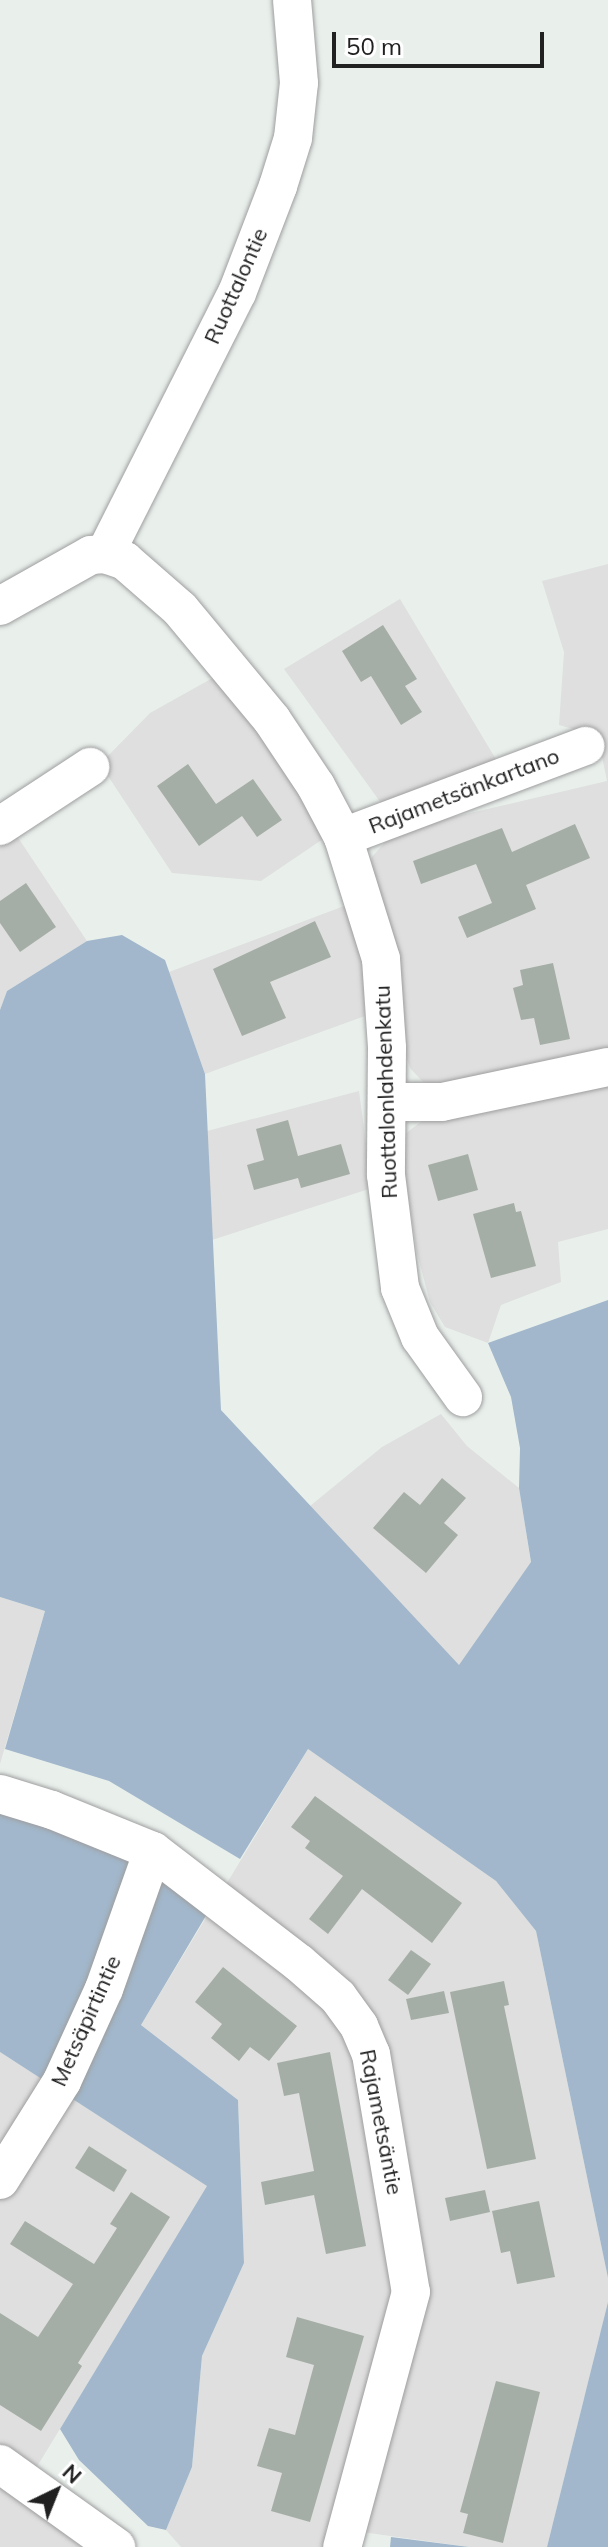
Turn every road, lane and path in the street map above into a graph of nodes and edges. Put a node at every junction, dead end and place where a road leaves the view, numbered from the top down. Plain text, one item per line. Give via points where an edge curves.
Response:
1 (292, 0) edge
2 (105, 554) junction
3 (0, 606) edge
4 (585, 746) dead end
5 (90, 767) dead end
6 (0, 826) edge
7 (343, 837) junction
8 (608, 1067) edge
9 (387, 1102) junction
10 (463, 1397) dead end
11 (0, 1794) edge
12 (153, 1851) junction
13 (0, 2180) edge
14 (0, 2464) edge
15 (116, 2547) edge
16 (342, 2547) edge

1 - 2 street, Ruottalontie via 299,83 293,138 278,186 237,293
2 - 3 street via 79,560
2 - 7 street, Ruottalonlahdenkatu via 125,561 180,609 272,720
4 - 7 street, Rajametsänkartano
5 - 6 street
7 - 9 street, Ruottalonlahdenkatu via 381,959
8 - 9 street via 442,1102
9 - 10 street, Ruottalonlahdenkatu via 386,1175 400,1288 420,1337
11 - 12 street, Rajametsäntie
12 - 13 street, Metsäpirtintie via 104,1989 62,2081
12 - 16 street, Rajametsäntie via 338,1997 371,2054 411,2292
14 - 15 street

